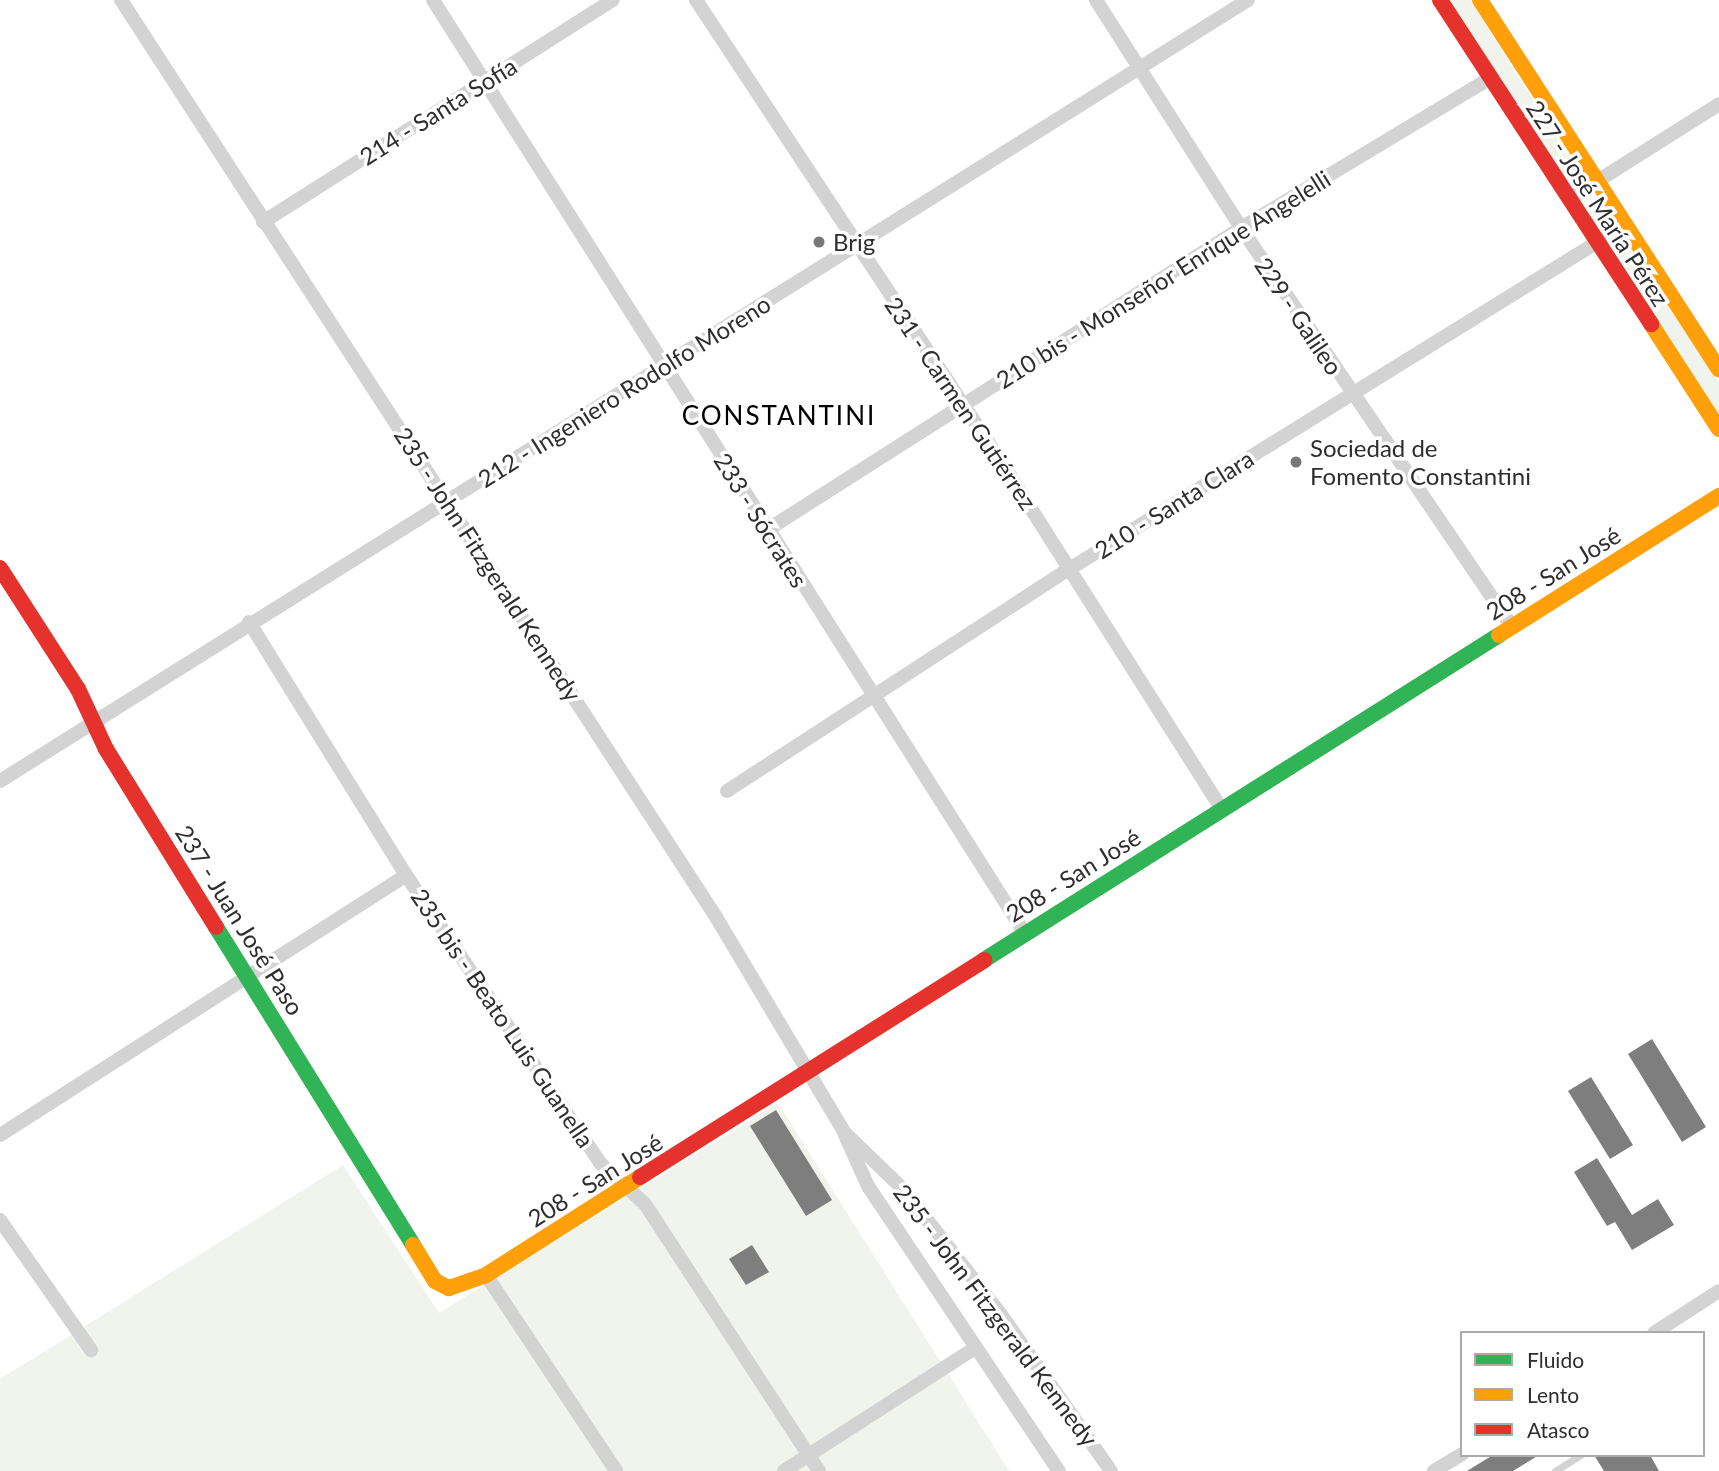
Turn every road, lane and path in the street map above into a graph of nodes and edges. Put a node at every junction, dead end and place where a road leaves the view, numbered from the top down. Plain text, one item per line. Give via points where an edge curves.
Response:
1 (121, 0) edge
2 (433, 0) edge
3 (612, 0) edge
4 (696, 0) edge
5 (1096, 0) edge
6 (1248, 0) edge
7 (1440, 0) edge
8 (1480, 0) edge
9 (1138, 67) junction
10 (1491, 78) junction
11 (484, 81) junction
12 (1719, 104) edge
13 (1597, 180) junction
14 (1569, 199) junction
15 (263, 222) junction
16 (1625, 225) junction
17 (1241, 228) junction
18 (1597, 243) junction
19 (856, 244) junction
20 (663, 366) junction
21 (1719, 369) edge
22 (1352, 394) junction
23 (963, 404) junction
24 (1719, 429) edge
25 (1719, 496) edge
26 (449, 503) junction
27 (767, 530) junction
28 (1071, 568) junction
29 (2, 575) edge
30 (249, 622) junction
31 (1511, 625) junction
32 (872, 696) junction
33 (93, 720) junction
34 (0, 780) edge
35 (727, 791) dead end
36 (1222, 809) junction
37 (406, 875) junction
38 (1024, 932) junction
39 (248, 975) junction
40 (809, 1071) junction
41 (845, 1133) junction
42 (0, 1135) edge
43 (629, 1186) junction
44 (0, 1220) edge
45 (486, 1275) junction
46 (449, 1288) joint
47 (1719, 1291) edge
48 (1657, 1331) edge
49 (975, 1348) junction
50 (91, 1350) dead end
51 (809, 1455) junction
52 (1460, 1455) edge
53 (1578, 1457) edge
54 (616, 1471) edge
55 (784, 1471) edge
56 (819, 1471) edge
57 (1059, 1471) edge
58 (1111, 1471) edge
59 (1434, 1471) edge
60 (1555, 1471) edge

1 - 15 street, 235 - John Fitzgerald Kennedy
2 - 11 street, 233 - Sócrates
3 - 11 street, 214 - Santa Sofía
4 - 19 street, 231 - Carmen Gutiérrez
5 - 9 street, 229 - Galileo
6 - 9 street, 212 - Ingeniero Rodolfo Moreno
7 - 10 street, 227 - José María Pérez
8 - 13 street, 227 - José María Pérez
9 - 17 street, 229 - Galileo
9 - 19 street, 212 - Ingeniero Rodolfo Moreno
10 - 14 street, 227 - José María Pérez
10 - 17 street, 210 bis - Monseñor Enrique Angelelli
11 - 15 street, 214 - Santa Sofía
11 - 20 street, 233 - Sócrates
12 - 13 street
13 - 14 street
13 - 16 street, 227 - José María Pérez
14 - 18 street, 227 - José María Pérez
15 - 26 street, 235 - John Fitzgerald Kennedy
16 - 18 street, 210 - Santa Clara
16 - 21 street, 227 - José María Pérez
17 - 22 street, 229 - Galileo
17 - 23 street, 210 bis - Monseñor Enrique Angelelli
18 - 22 street, 210 - Santa Clara
18 - 24 street, 227 - José María Pérez
19 - 20 street, 212 - Ingeniero Rodolfo Moreno
19 - 23 street, 231 - Carmen Gutiérrez
20 - 26 street, 212 - Ingeniero Rodolfo Moreno
20 - 27 street, 233 - Sócrates
22 - 28 street, 210 - Santa Clara
22 - 31 street, 229 - Galileo
23 - 27 street, 210 bis - Monseñor Enrique Angelelli
23 - 28 street, 231 - Carmen Gutiérrez
25 - 31 street, 208 - San José
26 - 30 street, 212 - Ingeniero Rodolfo Moreno
26 - 40 street, 235 - John Fitzgerald Kennedy via 716,917
27 - 32 street, 233 - Sócrates
28 - 32 street, 210 - Santa Clara
28 - 36 street, 231 - Carmen Gutiérrez
29 - 33 street, 237 - Juan José Paso
30 - 33 street, 212 - Ingeniero Rodolfo Moreno
30 - 37 street, 235 bis - Beato Luis Guanella
31 - 36 street, 208 - San José
32 - 35 street, 210 - Santa Clara
32 - 38 street, 233 - Sócrates
33 - 34 street, 212 - Ingeniero Rodolfo Moreno
33 - 39 street, 237 - Juan José Paso via 106,749
36 - 38 street, 208 - San José
37 - 39 street
37 - 43 street, 235 bis - Beato Luis Guanella via 600,1163
38 - 40 street, 208 - San José
39 - 42 street
39 - 46 street, 237 - Juan José Paso via 435,1281
40 - 41 street, 235 - John Fitzgerald Kennedy
40 - 43 street, 208 - San José
41 - 49 street, 235 - John Fitzgerald Kennedy via 868,1186
41 - 58 street, 235 - John Fitzgerald Kennedy via 903,1189 1000,1313
43 - 45 street, 208 - San José
43 - 51 street, 235 bis - Beato Luis Guanella
44 - 50 street
45 - 46 street, 208 - San José
45 - 54 street
47 - 48 street
49 - 51 street
49 - 57 street, 235 - John Fitzgerald Kennedy
51 - 55 street
51 - 56 street, 235 bis - Beato Luis Guanella
52 - 59 street
53 - 60 lane

